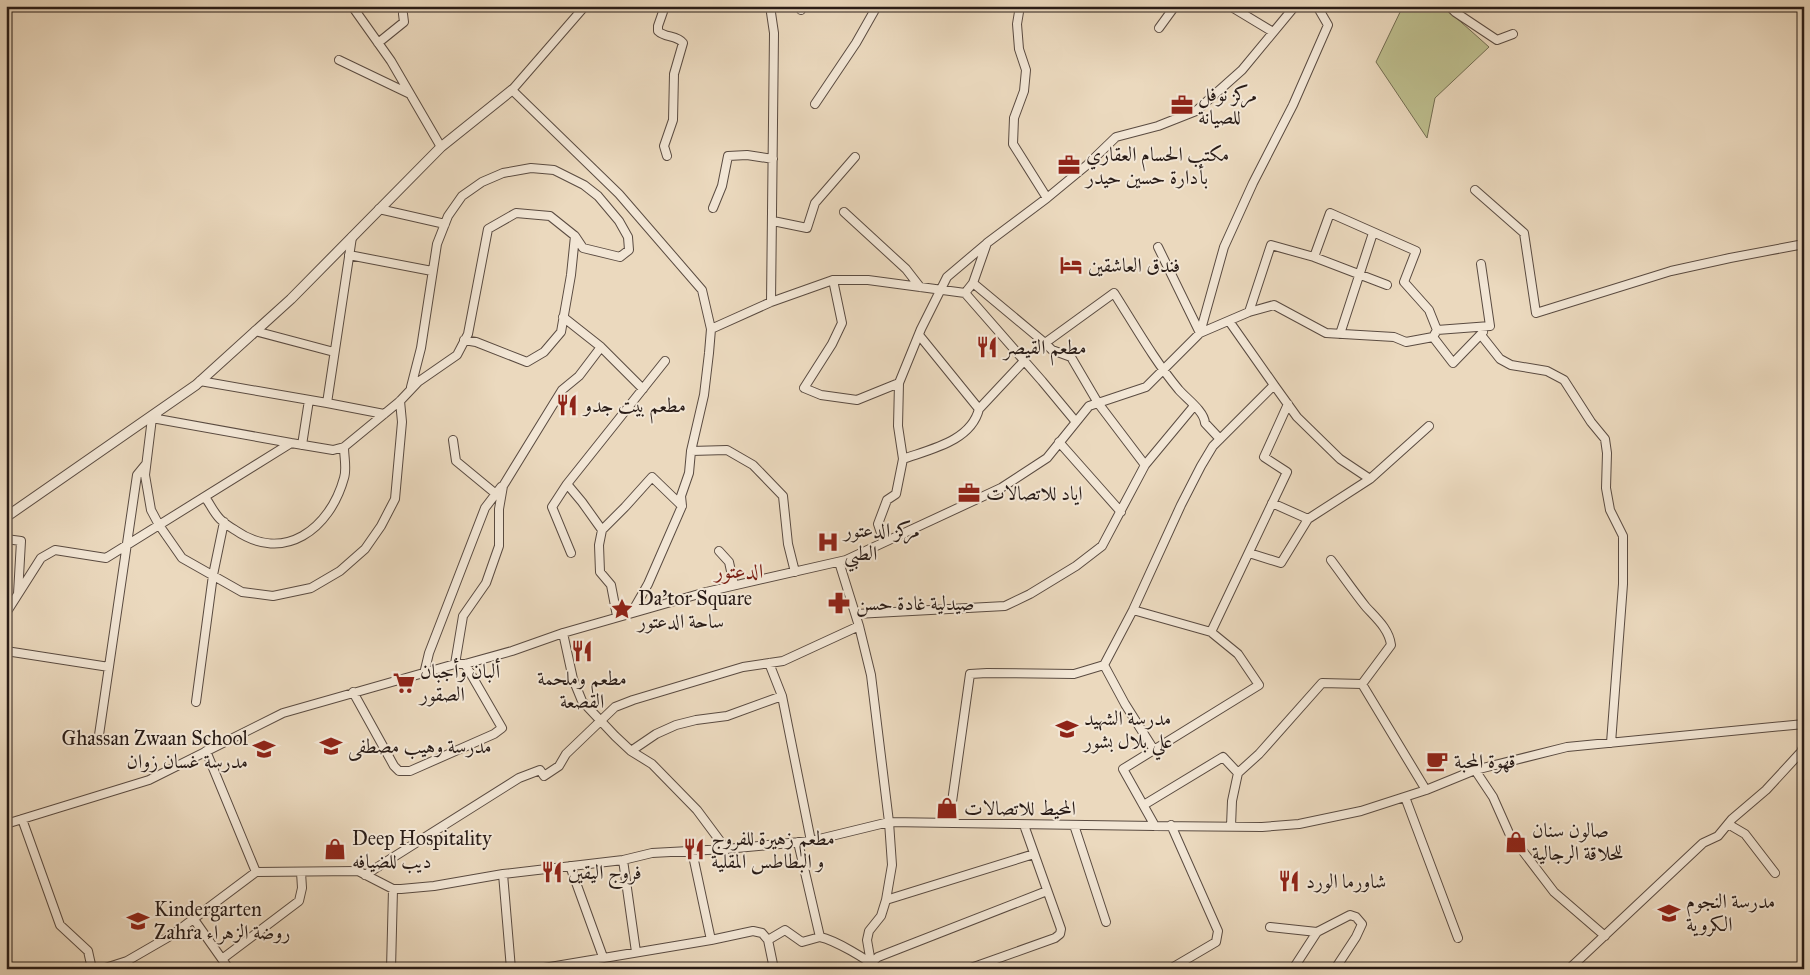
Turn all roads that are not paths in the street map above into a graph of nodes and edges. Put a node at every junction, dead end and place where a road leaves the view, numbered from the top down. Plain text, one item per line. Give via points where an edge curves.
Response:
1 (352, 6) edge
2 (585, 6) edge
3 (665, 6) edge
4 (770, 6) edge
5 (877, 6) edge
6 (1020, 6) edge
7 (1174, 6) edge
8 (1230, 6) edge
9 (1295, 6) edge
10 (1317, 6) edge
11 (1449, 6) edge
12 (403, 14) dead end
13 (1159, 28) dead end
14 (1273, 32) junction
15 (1513, 34) dead end
16 (378, 43) junction
17 (339, 60) dead end
18 (512, 90) junction
19 (410, 94) junction
20 (815, 104) dead end
21 (440, 147) junction
22 (667, 156) dead end
23 (855, 156) dead end
24 (773, 159) junction
25 (1475, 190) dead end
26 (1048, 198) junction
27 (713, 208) dead end
28 (379, 209) junction
29 (844, 212) dead end
30 (773, 220) junction
31 (445, 224) junction
32 (1373, 233) junction
33 (575, 236) junction
34 (352, 237) junction
35 (987, 243) junction
36 (1804, 244) edge
37 (1158, 247) dead end
38 (349, 256) junction
39 (1314, 257) junction
40 (1482, 264) dead end
41 (432, 271) junction
42 (1358, 274) junction
43 (833, 280) junction
44 (973, 283) junction
45 (1387, 285) dead end
46 (920, 287) junction
47 (942, 289) junction
48 (965, 293) junction
49 (771, 302) junction
50 (1249, 312) junction
51 (563, 317) junction
52 (1229, 321) junction
53 (1490, 326) junction
54 (711, 330) junction
55 (255, 332) junction
56 (1200, 333) junction
57 (1340, 334) junction
58 (1435, 334) junction
59 (919, 335) junction
60 (1481, 335) junction
61 (464, 340) junction
62 (1045, 343) junction
63 (601, 348) junction
64 (334, 352) junction
65 (665, 361) dead end
66 (1024, 361) junction
67 (1163, 370) junction
68 (899, 382) junction
69 (198, 383) junction
70 (1274, 386) junction
71 (411, 389) junction
72 (643, 389) junction
73 (309, 400) junction
74 (400, 401) junction
75 (327, 403) junction
76 (1098, 403) junction
77 (1288, 404) junction
78 (1194, 406) junction
79 (979, 408) junction
80 (384, 414) junction
81 (152, 418) junction
82 (1076, 422) junction
83 (1429, 426) dead end
84 (1220, 439) junction
85 (453, 440) dead end
86 (1059, 442) junction
87 (291, 443) junction
88 (302, 445) junction
89 (344, 447) junction
90 (691, 451) junction
91 (903, 459) junction
92 (146, 464) junction
93 (1145, 465) junction
94 (1370, 479) junction
95 (567, 484) junction
96 (502, 486) junction
97 (496, 494) junction
98 (205, 496) junction
99 (1272, 503) junction
100 (682, 506) junction
101 (1121, 512) junction
102 (6, 517) edge
103 (1308, 519) junction
104 (224, 522) junction
105 (159, 525) junction
106 (602, 530) junction
107 (6, 539) edge
108 (884, 542) junction
109 (127, 546) junction
110 (719, 551) dead end
111 (571, 553) dead end
112 (1248, 553) junction
113 (1331, 560) dead end
114 (839, 562) junction
115 (795, 572) junction
116 (213, 575) junction
117 (734, 585) junction
118 (18, 596) junction
119 (1133, 610) junction
120 (7, 611) edge
121 (632, 612) junction
122 (856, 614) junction
123 (617, 616) junction
124 (859, 626) junction
125 (564, 632) junction
126 (1211, 632) junction
127 (6, 651) edge
128 (455, 664) junction
129 (465, 664) junction
130 (769, 664) junction
131 (1104, 665) junction
132 (109, 667) junction
133 (424, 674) junction
134 (1362, 684) junction
135 (353, 692) junction
136 (782, 696) junction
137 (196, 702) dead end
138 (599, 721) junction
139 (1804, 724) edge
140 (99, 735) dead end
141 (1611, 743) junction
142 (1804, 745) edge
143 (1154, 750) junction
144 (631, 751) junction
145 (206, 752) junction
146 (1475, 770) junction
147 (1238, 773) junction
148 (1426, 790) junction
149 (1405, 797) junction
150 (1144, 806) junction
151 (22, 819) junction
152 (889, 822) junction
153 (949, 823) junction
154 (6, 824) edge
155 (1728, 824) junction
156 (1024, 825) junction
157 (1172, 825) junction
158 (1074, 826) junction
159 (1155, 826) junction
160 (1231, 826) junction
161 (811, 841) junction
162 (798, 842) junction
163 (726, 849) junction
164 (692, 851) junction
165 (1034, 854) junction
166 (623, 860) junction
167 (570, 866) junction
168 (256, 872) junction
169 (301, 872) junction
170 (1774, 873) dead end
171 (503, 874) junction
172 (365, 875) junction
173 (393, 889) junction
174 (1047, 891) junction
175 (886, 900) junction
176 (193, 918) junction
177 (1106, 922) dead end
178 (1270, 928) dead end
179 (1317, 932) junction
180 (1605, 936) junction
181 (820, 937) junction
182 (1458, 938) dead end
183 (711, 940) junction
184 (768, 940) junction
185 (636, 952) junction
186 (603, 957) junction
187 (222, 959) junction
188 (874, 966) edge
189 (92, 969) edge
190 (102, 969) edge
191 (229, 969) edge
192 (391, 969) edge
193 (512, 969) edge
194 (538, 969) edge
195 (774, 969) edge
196 (968, 969) edge
197 (1170, 969) edge
198 (1294, 969) edge
199 (1335, 969) edge
200 (1569, 969) edge

1 - 16 street
2 - 18 street
3 - 22 street via 658,31 681,39 683,43 674,74 672,120 664,146
4 - 24 street via 774,33
5 - 20 street
6 - 26 street via 1017,24 1019,48 1026,70 1024,91 1014,118 1013,144
7 - 13 street
8 - 14 street
9 - 14 street
10 - 56 street via 1328,25 1224,248
11 - 15 street via 1497,40
12 - 16 street via 404,22
14 - 26 street via 1242,70 1196,111 1158,126 1116,137
16 - 19 street
17 - 19 street
18 - 21 street
18 - 54 street via 619,194 702,290
19 - 21 street
21 - 28 street
23 - 30 street via 815,203 807,228
24 - 27 street via 728,156 722,186
24 - 30 street
25 - 36 street via 1524,233 1536,313 1671,272
26 - 35 street
28 - 31 street
28 - 34 street
29 - 46 street via 906,269
30 - 49 street
31 - 33 street via 462,196 482,182 503,173 531,168 554,170 584,184 598,196 619,221 628,237 629,250 620,257 583,248
31 - 41 street
32 - 39 street via 1330,213
32 - 42 street
32 - 58 street via 1416,251 1404,282 1429,310
33 - 51 street via 572,275
33 - 61 street via 550,216 516,213 488,229 468,334
34 - 38 street
34 - 55 street
35 - 44 street
35 - 47 street via 948,277
37 - 56 street
38 - 41 street
38 - 64 street
39 - 42 street
39 - 50 street via 1271,245
40 - 53 street
41 - 71 street via 421,348
42 - 45 street
42 - 57 street
43 - 46 street via 868,280
43 - 49 street
43 - 68 street via 842,323 804,388 821,395 857,400
44 - 48 street
44 - 62 street
46 - 47 street
47 - 48 street
47 - 59 street
48 - 66 street
49 - 54 street
50 - 52 street
50 - 57 street via 1274,305 1326,333
51 - 61 street via 560,332 550,345 527,362
51 - 63 street
52 - 56 street
52 - 70 street
53 - 58 street
53 - 60 street
54 - 90 street via 704,395
55 - 64 street
55 - 69 street
56 - 67 street
57 - 58 street via 1394,337 1406,342
58 - 60 street via 1452,362
59 - 68 street
59 - 79 street
60 - 141 street via 1500,359 1511,365 1547,371 1564,380 1605,438 1610,510 1624,536
61 - 71 street via 457,354
62 - 67 street via 1114,293
62 - 76 street via 1052,350 1071,357
63 - 72 street
63 - 96 street via 579,376 562,390
64 - 75 street
65 - 72 street
66 - 79 street
66 - 82 street
67 - 76 street via 1146,387
67 - 78 street
68 - 91 street via 898,426
69 - 73 street
69 - 81 street
69 - 102 street
70 - 77 street
70 - 84 street
71 - 74 street
72 - 95 street
73 - 75 street
73 - 88 street
74 - 80 street
74 - 116 street via 402,422 395,499 365,549 340,571 311,588 272,596 242,592
75 - 80 street
76 - 82 street via 1089,406
76 - 93 street
77 - 94 street via 1340,459
77 - 99 street via 1264,457 1287,472
78 - 84 street
78 - 93 street
79 - 91 street via 977,417 966,432
80 - 89 street
81 - 87 street
81 - 92 street
82 - 86 street
83 - 94 street
84 - 119 street via 1185,497
85 - 97 street via 456,461
86 - 101 street
86 - 108 street via 1047,458 1001,488
87 - 88 street
87 - 98 street
88 - 89 street via 333,450
89 - 104 street via 345,476 336,500 322,523 302,537 275,545 248,539
90 - 100 street via 689,473 681,496
90 - 115 street via 727,450 753,465 783,496 788,544
91 - 108 street via 896,494 887,500 878,524
92 - 105 street via 151,510
92 - 109 street via 137,475
93 - 101 street
94 - 103 street
95 - 106 street
95 - 111 street via 552,507
96 - 97 street
96 - 128 street via 499,546 486,583 463,616
97 - 133 street via 486,508 429,653
98 - 104 street
98 - 105 street
99 - 103 street
99 - 112 street
100 - 106 street via 652,477
100 - 121 street via 648,584
101 - 122 street via 1102,546 1076,566 1005,606
103 - 112 street via 1281,563
104 - 116 street
105 - 109 street
105 - 116 street via 182,558
106 - 123 street via 600,572 611,585
107 - 118 street via 22,541
108 - 114 street
109 - 118 street via 106,558 55,550 41,558
109 - 132 street
110 - 117 street via 729,562
112 - 126 street
113 - 134 street via 1381,623 1392,645
114 - 115 street
114 - 122 street
115 - 117 street
116 - 137 street
117 - 121 street
118 - 120 street
119 - 126 street
119 - 131 street
121 - 123 street
122 - 124 street
123 - 125 street
124 - 130 street via 783,661
124 - 152 street via 871,675
125 - 129 street
125 - 138 street via 573,680 582,701
126 - 143 street via 1238,654 1259,685
127 - 132 street
128 - 129 street
128 - 133 street
129 - 135 street via 502,728 410,771 394,766
130 - 136 street
130 - 138 street via 743,667 633,700 615,708
131 - 143 street
131 - 153 street via 1074,674 970,674
132 - 140 street
133 - 135 street
134 - 147 street via 1322,682 1259,754
134 - 148 street
135 - 145 street via 282,713
136 - 144 street via 727,716 676,726 656,734
136 - 161 street
138 - 144 street
138 - 172 street via 566,754 559,766 544,776 540,770 519,778
139 - 141 street
141 - 146 street via 1567,747
142 - 155 street via 1766,790
143 - 150 street via 1123,769
144 - 163 street via 652,764 697,810
145 - 151 street via 149,780
145 - 168 street
146 - 148 street
146 - 180 street via 1493,798 1509,833 1554,892
147 - 150 street via 1223,757
147 - 160 street
148 - 149 street
149 - 160 street via 1361,811 1299,824
149 - 182 street
150 - 159 street
151 - 154 street
151 - 189 street via 60,924 88,950
152 - 153 street
152 - 161 street
152 - 175 street via 892,864
153 - 156 street
155 - 170 street via 1745,834
155 - 180 street via 1718,836 1703,843
156 - 158 street
156 - 165 street
157 - 159 street
157 - 160 street
157 - 197 street via 1218,931 1216,942
158 - 159 street
158 - 177 street
161 - 162 street
162 - 163 street
162 - 181 street
163 - 164 street
164 - 166 street via 652,853
164 - 183 street
165 - 174 street
165 - 175 street
166 - 167 street
166 - 185 street
167 - 171 street
167 - 186 street
168 - 169 street
168 - 176 street
169 - 172 street via 358,871
169 - 187 street via 299,901
171 - 173 street via 434,886
171 - 193 street
172 - 173 street
173 - 192 street
174 - 188 street via 878,957
174 - 196 street via 1060,934
175 - 188 street via 867,940
176 - 187 street
176 - 190 street via 172,935 127,961
178 - 179 street
179 - 198 street
179 - 199 street via 1350,915 1362,924
180 - 200 street
181 - 184 street via 802,942 785,930
181 - 188 street via 832,940
183 - 184 street via 753,932 762,933
183 - 185 street
184 - 195 street
185 - 186 street
186 - 194 street
187 - 191 street

